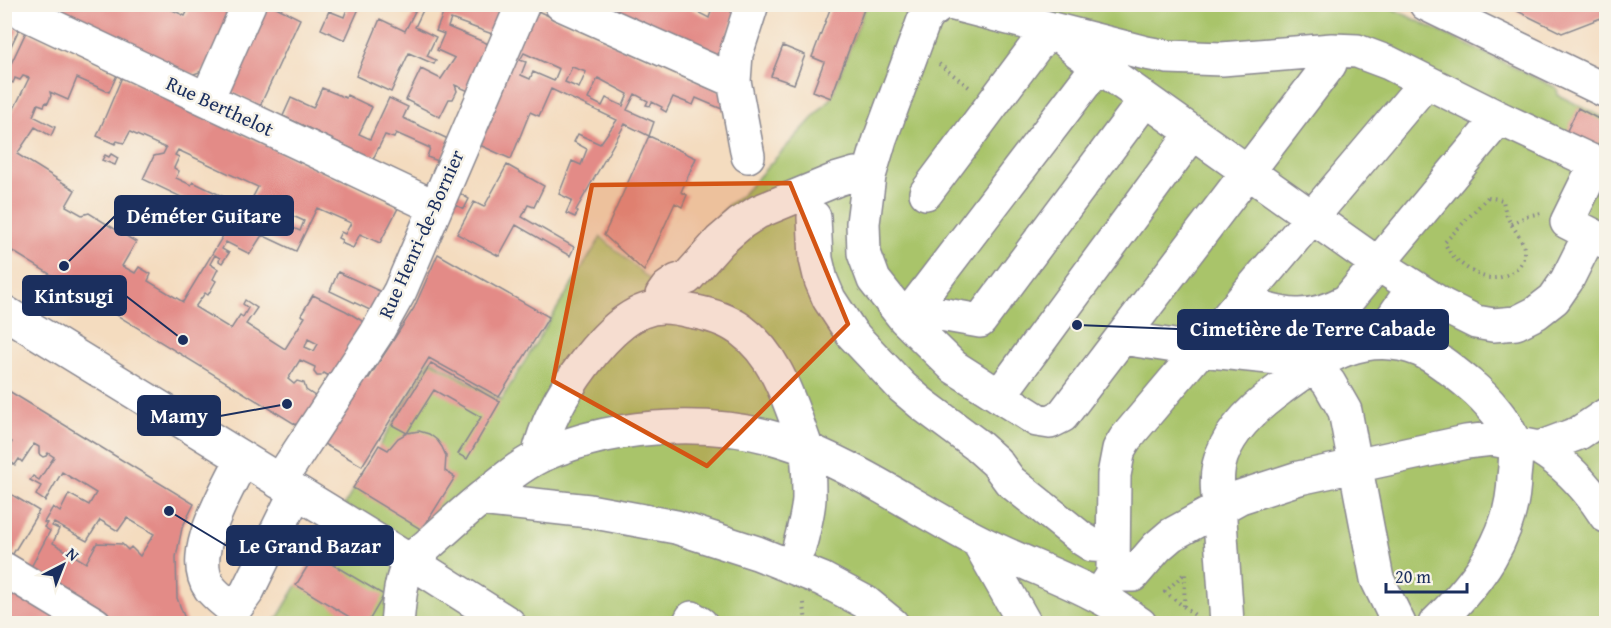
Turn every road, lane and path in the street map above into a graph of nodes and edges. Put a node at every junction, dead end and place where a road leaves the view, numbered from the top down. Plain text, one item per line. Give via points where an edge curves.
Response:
1 (5, 4) edge
2 (249, 4) edge
3 (522, 4) edge
4 (561, 4) edge
5 (752, 4) edge
6 (942, 4) edge
7 (954, 4) edge
8 (1426, 4) edge
9 (1054, 30) junction
10 (1332, 50) junction
11 (1098, 66) junction
12 (734, 81) junction
13 (1426, 82) junction
14 (1606, 91) edge
15 (207, 99) junction
16 (1145, 100) junction
17 (1499, 118) junction
18 (1192, 134) junction
19 (748, 156) dead end
20 (1601, 166) edge
21 (1248, 172) junction
22 (869, 176) junction
23 (926, 192) dead end
24 (1503, 200) joint
25 (435, 207) junction
26 (814, 217) dead end
27 (1312, 218) junction
28 (1598, 238) edge
29 (1378, 264) junction
30 (1414, 287) junction
31 (1242, 302) junction
32 (662, 306) junction
33 (4, 312) edge
34 (909, 314) junction
35 (1122, 338) junction
36 (1376, 342) junction
37 (1201, 350) junction
38 (1313, 365) junction
39 (999, 396) junction
40 (1606, 414) edge
41 (1527, 446) junction
42 (806, 449) junction
43 (538, 457) junction
44 (242, 459) junction
45 (1355, 465) junction
46 (288, 487) junction
47 (480, 499) junction
48 (1220, 508) junction
49 (1606, 516) edge
50 (978, 541) junction
51 (799, 548) dead end
52 (410, 561) junction
53 (4, 568) edge
54 (1041, 570) junction
55 (1109, 572) junction
56 (1184, 606) junction
57 (1021, 616) edge
58 (236, 617) edge
59 (1227, 620) edge
60 (507, 623) edge
61 (95, 624) edge
62 (397, 624) edge
63 (689, 624) edge
64 (701, 624) edge
65 (892, 624) edge
66 (1140, 624) edge
67 (1399, 624) edge
68 (1435, 624) edge

1 - 15 street, Rue Berthelot
2 - 15 street
3 - 25 street, Rue Henri-de-Bornier
4 - 12 street
5 - 12 street via 736,54
6 - 22 street via 924,20
7 - 9 street
8 - 14 street
9 - 10 street via 1168,57 1222,58
9 - 11 street
9 - 23 street via 1040,42
10 - 13 street via 1372,55
10 - 21 street via 1330,64
11 - 16 street
11 - 34 street
12 - 19 street
13 - 17 street
13 - 27 street
15 - 25 street, Rue Berthelot
16 - 18 street
16 - 34 street via 980,321
17 - 20 street
17 - 29 street
18 - 21 street
18 - 39 street
20 - 28 street via 1567,222
21 - 27 street
21 - 35 street
22 - 32 street via 855,174 838,179 741,223 687,278 667,288
22 - 34 street via 864,253 874,280
24 - 24 path via 1524,253 1521,264 1513,271 1490,278 1458,262 1448,253 1445,242 1483,200
25 - 46 street, Rue Henri-de-Bornier via 400,291
26 - 55 street via 816,259 825,289 840,318 871,356 915,398 990,456 1010,481 1092,545
27 - 29 street
27 - 31 street
28 - 30 street via 1554,299 1516,323 1476,322
29 - 30 street
29 - 31 street via 1347,301 1322,313 1299,317
30 - 36 street
31 - 37 street
32 - 42 street via 718,318 742,331 761,349 787,394
32 - 43 street via 634,316 618,327 589,358 554,411
33 - 44 street
34 - 39 street via 954,367
35 - 37 street
35 - 39 street via 1062,416 1050,422 1037,420
36 - 38 street via 1339,350
36 - 41 street via 1420,350 1455,373 1487,400
37 - 38 street via 1288,358
37 - 55 street via 1119,449
38 - 45 street via 1345,411
38 - 48 street via 1268,397 1234,433 1219,466
40 - 41 street via 1579,433
41 - 45 street via 1492,440 1466,442
41 - 49 street via 1567,468 1591,492
41 - 68 street via 1499,545 1478,578
42 - 43 street via 770,436 726,429 666,428 602,435
42 - 50 street via 858,472
42 - 51 street via 808,499
43 - 47 street
44 - 46 street
44 - 58 street via 204,540 201,560 210,588
45 - 48 street via 1262,489
45 - 67 street via 1377,579
46 - 52 street
46 - 58 street, Rue Henri-de-Bornier
47 - 52 street
47 - 65 street via 589,511 676,527 822,579 865,602
48 - 55 street via 1171,535 1132,575
48 - 59 street
50 - 54 street
50 - 57 street
52 - 60 street
52 - 62 street
53 - 61 street
54 - 55 street
54 - 57 street
55 - 66 street
56 - 56 path via 1165,592 1185,573 1184,595
56 - 59 path via 1197,616
63 - 64 street via 692,618

